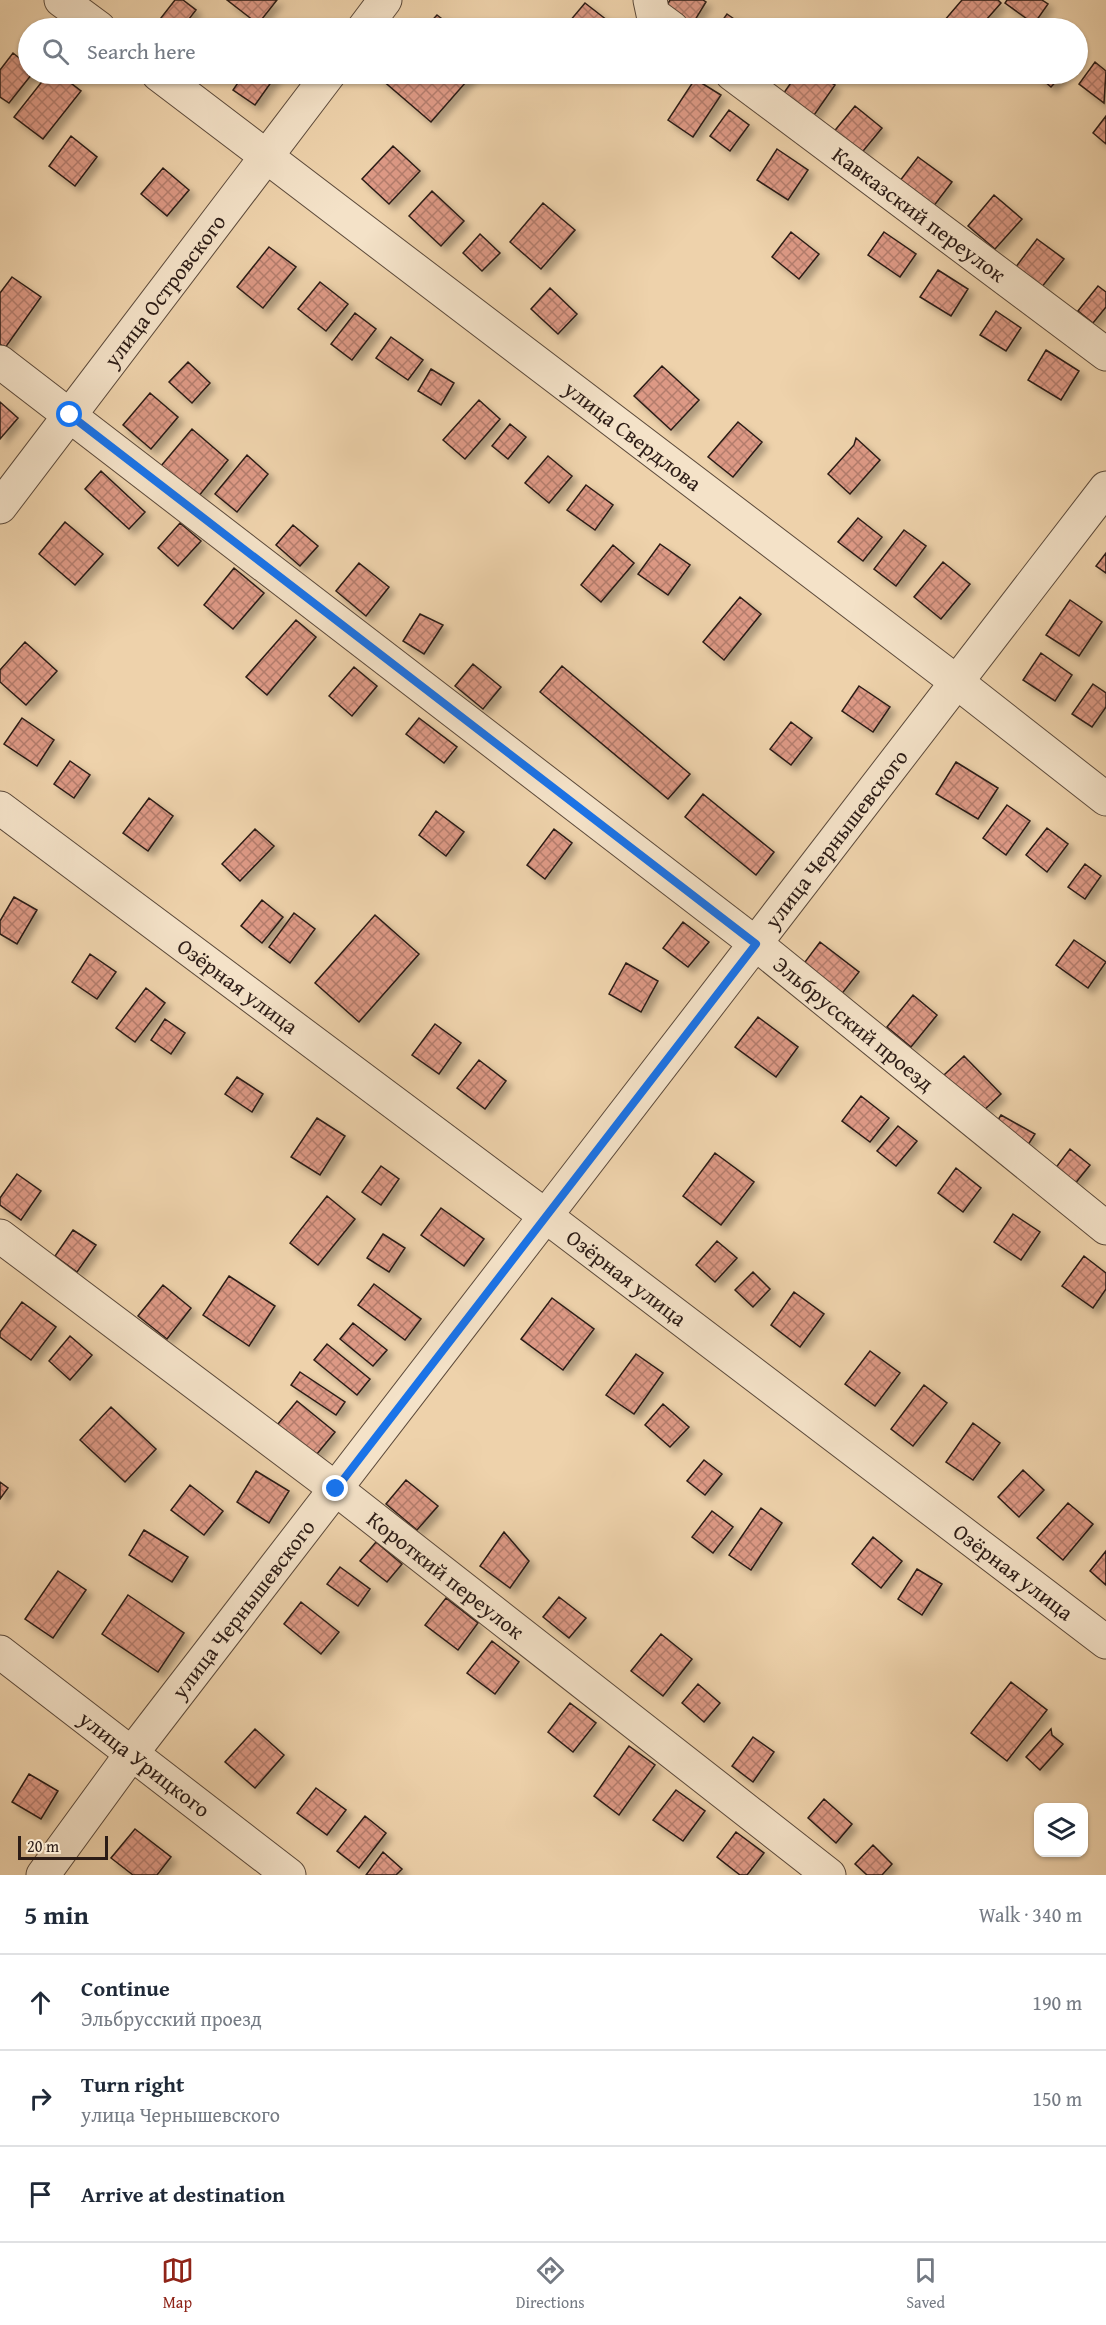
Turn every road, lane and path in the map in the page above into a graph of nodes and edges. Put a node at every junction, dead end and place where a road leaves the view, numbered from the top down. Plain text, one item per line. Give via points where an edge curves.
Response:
1 (61, 0) edge
2 (385, 0) edge
3 (650, 0) edge
4 (85, 18) edge
5 (372, 18) edge
6 (658, 18) edge
7 (171, 84) edge
8 (321, 84) edge
9 (745, 84) edge
10 (267, 156) junction
11 (1106, 354) edge
12 (0, 362) edge
13 (70, 415) junction
14 (1106, 488) edge
15 (0, 507) edge
16 (958, 683) junction
17 (1106, 800) edge
18 (0, 808) edge
19 (756, 944) junction
20 (547, 1217) junction
21 (1106, 1227) edge
22 (0, 1236) edge
23 (336, 1489) junction
24 (1106, 1642) edge
25 (0, 1652) edge
26 (132, 1753) junction
27 (43, 1875) edge
28 (289, 1875) edge
29 (829, 1875) edge

1 - 4 street
2 - 5 street
3 - 6 street via 653,14
7 - 10 street, улица Свердлова
8 - 10 street, улица Островского
9 - 11 street, Кавказский переулок
10 - 13 street, улица Островского
10 - 16 street, улица Свердлова
12 - 13 street, Эльбрусский проезд
13 - 15 street, улица Островского
13 - 19 street, Эльбрусский проезд
14 - 16 street, улица Чернышевского
16 - 17 street, улица Свердлова
16 - 19 street, улица Чернышевского
18 - 20 street, Озёрная улица
19 - 20 street, улица Чернышевского
19 - 21 street, Эльбрусский проезд
20 - 23 street, улица Чернышевского
20 - 24 street, Озёрная улица
22 - 23 street, Короткий переулок
23 - 26 street, улица Чернышевского
23 - 29 street, Короткий переулок
25 - 26 street, улица Урицкого
26 - 27 street, улица Чернышевского
26 - 28 street, улица Урицкого

